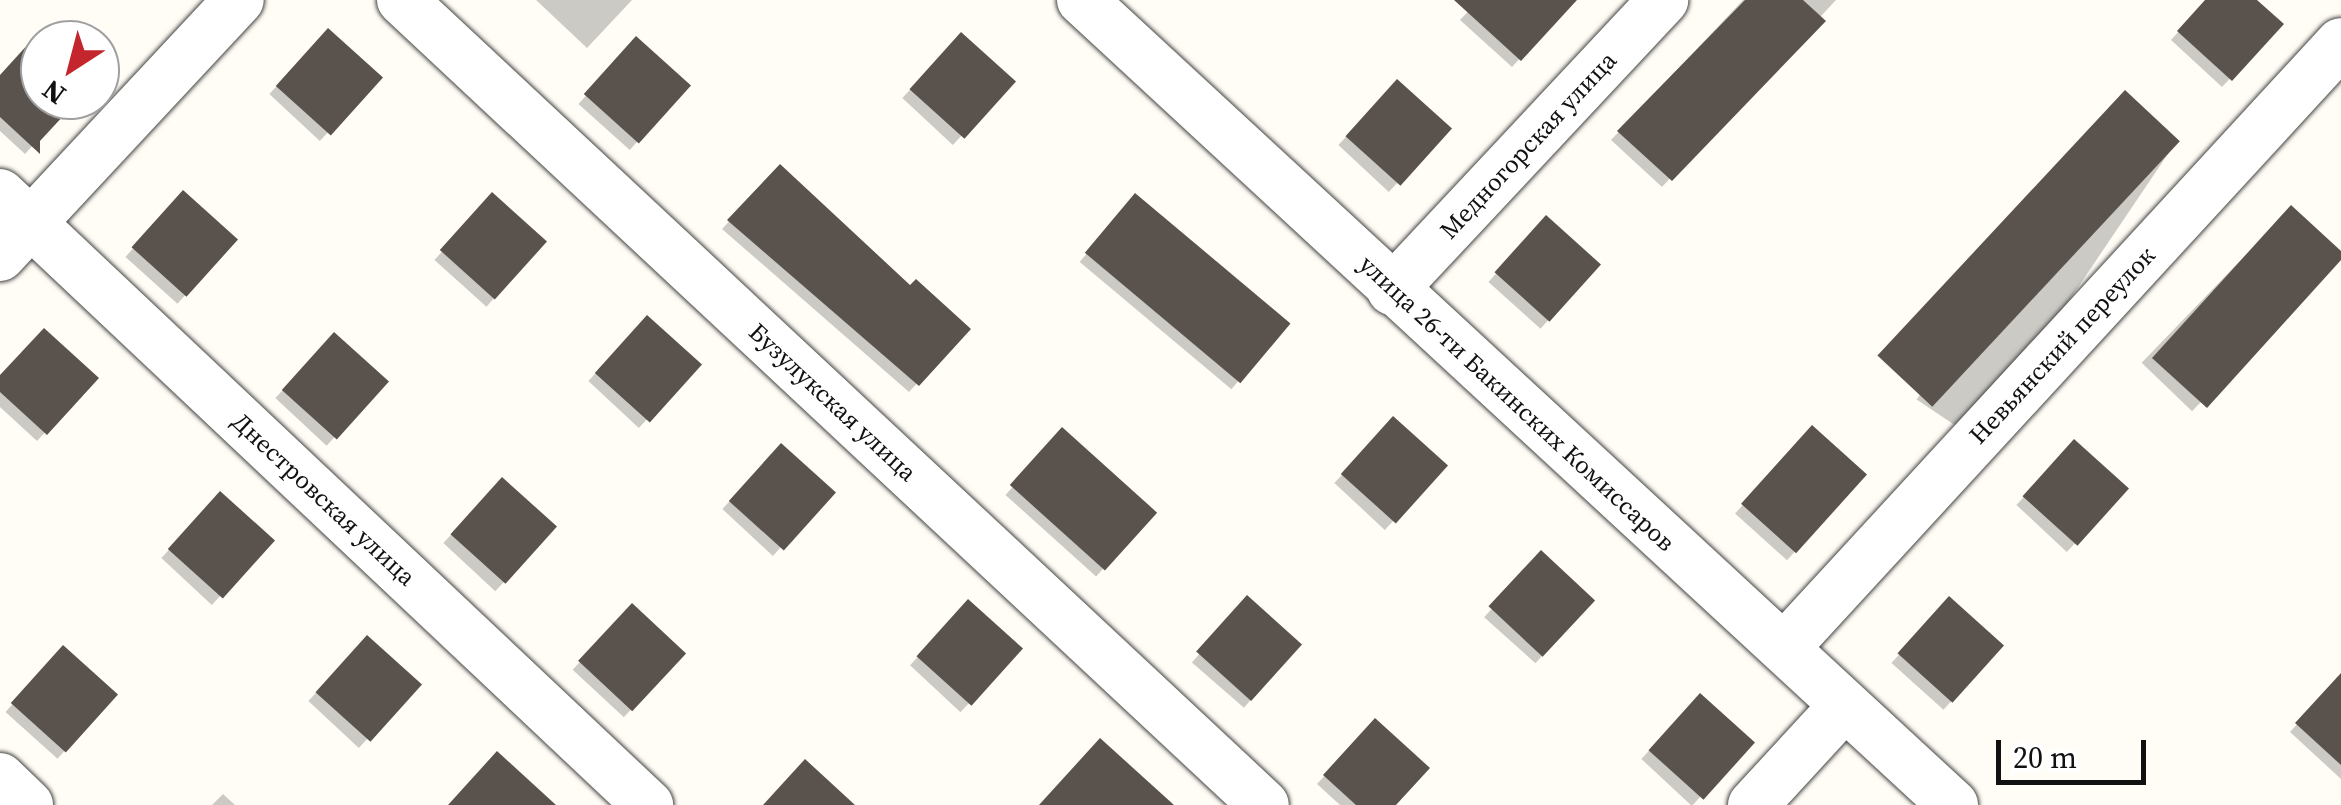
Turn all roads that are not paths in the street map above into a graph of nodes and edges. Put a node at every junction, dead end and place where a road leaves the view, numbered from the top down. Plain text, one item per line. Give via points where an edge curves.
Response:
1 (239, 0) edge
2 (402, 0) edge
3 (1082, 0) edge
4 (1663, 0) edge
5 (2341, 43) edge
6 (10, 224) edge
7 (1392, 290) junction
8 (1784, 648) junction
9 (1844, 706) junction
10 (0, 778) edge
11 (28, 805) edge
12 (648, 805) edge
13 (1264, 805) edge
14 (1753, 805) edge
15 (1953, 805) edge

1 - 6 street
2 - 13 street, Бузулукская улица
3 - 7 street, улица 26-ти Бакинских Комиссаров
4 - 7 street, Медногорская улица
5 - 8 street, Невьянский переулок
6 - 12 street, Днестровская улица
7 - 8 street, улица 26-ти Бакинских Комиссаров
8 - 9 street, улица 26-ти Бакинских Комиссаров
9 - 14 street
9 - 15 street, улица 26-ти Бакинских Комиссаров
10 - 11 street

